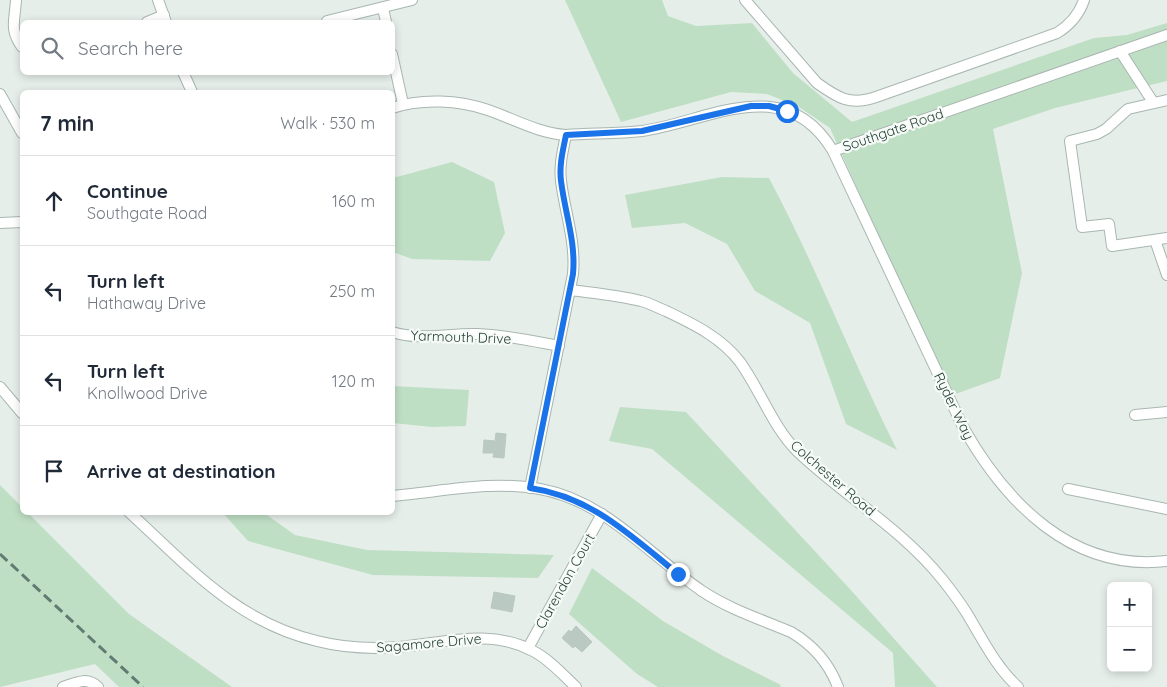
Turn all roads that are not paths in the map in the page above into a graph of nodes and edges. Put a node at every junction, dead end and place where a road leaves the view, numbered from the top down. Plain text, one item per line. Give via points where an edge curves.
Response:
1 (16, 0) edge
2 (158, 0) edge
3 (412, 0) edge
4 (745, 0) edge
5 (1084, 0) edge
6 (383, 8) junction
7 (165, 19) edge
8 (331, 20) edge
9 (386, 20) edge
10 (1167, 35) edge
11 (20, 44) edge
12 (1120, 51) junction
13 (395, 68) edge
14 (184, 75) edge
15 (191, 90) edge
16 (0, 94) edge
17 (1167, 100) edge
18 (1153, 102) junction
19 (403, 104) junction
20 (395, 107) edge
21 (20, 129) edge
22 (566, 135) junction
23 (833, 151) junction
24 (20, 222) edge
25 (0, 224) edge
26 (1167, 238) edge
27 (1155, 240) junction
28 (1167, 275) edge
29 (570, 290) junction
30 (395, 332) edge
31 (559, 346) junction
32 (0, 387) edge
33 (20, 411) edge
34 (1167, 412) edge
35 (1135, 415) dead end
36 (530, 488) junction
37 (1068, 488) dead end
38 (395, 496) edge
39 (1167, 509) edge
40 (602, 514) junction
41 (132, 515) edge
42 (1167, 561) edge
43 (528, 648) junction
44 (63, 687) edge
45 (98, 687) edge
46 (576, 687) edge
47 (838, 687) edge
48 (1018, 687) edge

1 - 11 street via 13,26
2 - 7 street
3 - 6 street
4 - 5 street via 817,83 837,96 855,102 1057,33 1073,21
6 - 8 street
6 - 9 street
10 - 12 street, Southgate Road
12 - 18 street
12 - 23 street, Southgate Road
13 - 19 street
14 - 15 street
16 - 21 street
17 - 18 street
18 - 27 street via 1128,108 1106,129 1070,141 1082,227 1109,224 1112,246
19 - 20 street, Southgate Road
19 - 22 street, Southgate Road via 463,104 488,110 526,126
22 - 23 street, Southgate Road via 642,131 741,107 760,106 787,111 803,119 823,136
22 - 29 street via 560,167 575,256
23 - 42 street, Ryder Way via 963,427 996,475 1034,518 1069,543 1087,552 1119,560
24 - 25 street
26 - 27 street
27 - 28 street
29 - 31 street
29 - 48 street, Colchester Road via 642,301 698,326 721,342 739,361 796,449 914,548 941,578 1002,670
30 - 31 street, Yarmouth Drive via 417,336 506,336
31 - 36 street
32 - 33 street
34 - 35 street
36 - 38 street via 481,486
36 - 40 street via 561,495
37 - 39 street
40 - 43 street, Clarendon Court
40 - 47 street via 723,605 791,632 808,643 828,666
41 - 43 street, Sagamore Drive via 222,597 267,624 292,634 318,642 370,648 477,638 503,640
43 - 46 street, Sagamore Drive
44 - 45 street via 85,680

